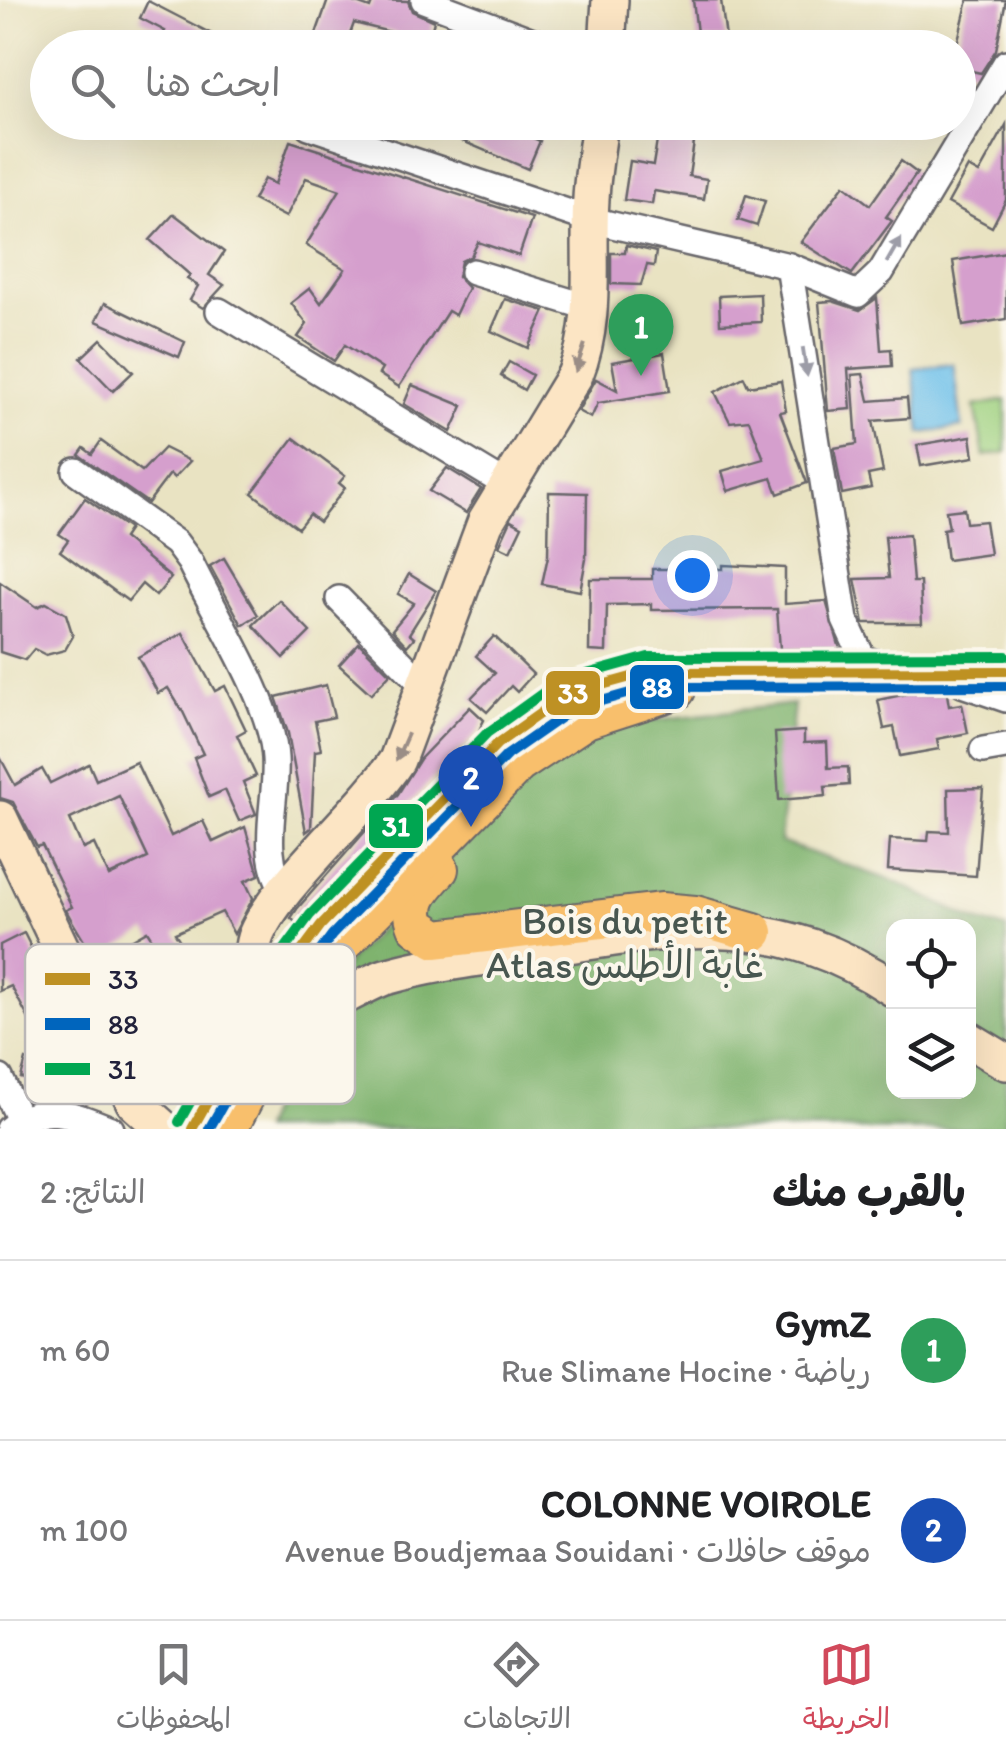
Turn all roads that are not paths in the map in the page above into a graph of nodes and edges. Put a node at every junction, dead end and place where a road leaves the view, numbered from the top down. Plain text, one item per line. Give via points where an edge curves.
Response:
1 (424, 0) edge
2 (610, 0) edge
3 (503, 30) edge
4 (608, 30) edge
5 (1006, 63) edge
6 (976, 113) edge
7 (350, 140) edge
8 (598, 140) edge
9 (960, 140) edge
10 (591, 220) junction
11 (789, 266) junction
12 (473, 272) dead end
13 (591, 308) junction
14 (220, 311) dead end
15 (76, 471) dead end
16 (504, 484) junction
17 (339, 599) dead end
18 (1006, 671) edge
19 (757, 672) junction
20 (912, 672) junction
21 (955, 673) junction
22 (426, 688) junction
23 (1006, 700) edge
24 (510, 772) junction
25 (3, 831) edge
26 (286, 892) junction
27 (754, 932) junction
28 (59, 944) edge
29 (254, 944) edge
30 (311, 944) edge
31 (341, 944) edge
32 (886, 984) edge
33 (355, 989) edge
34 (976, 1044) edge
35 (1006, 1062) edge
36 (0, 1078) edge
37 (166, 1104) edge
38 (215, 1104) edge
39 (15, 1124) edge
40 (201, 1127) edge
41 (111, 1129) edge

1 - 3 street
2 - 4 street
6 -> 5 street
7 - 10 street
8 - 10 street
11 -> 9 street via 847,291 864,291
10 - 11 street
10 - 13 street
11 -> 20 street via 845,620 863,659
12 - 13 street
13 -> 16 street via 574,375
14 - 16 street
15 - 26 street via 176,543 264,710 276,755 272,864
16 - 22 street
17 - 22 street
18 - 21 main road
19 - 20 main road
19 - 24 main road via 602,713 551,738
19 - 30 main road via 649,672 566,694 497,744 322,925
20 - 21 main road
21 - 23 street via 962,684
22 -> 26 street via 397,760 376,792
24 - 27 main road via 493,806 415,901 413,918 429,936 452,939 661,912
24 - 31 main road
25 - 28 street
26 - 29 street
27 - 32 street via 833,952
27 - 33 street via 636,934 438,965
34 - 35 street
36 - 39 street
37 - 40 street
38 - 40 main road
39 - 41 street via 56,1111

